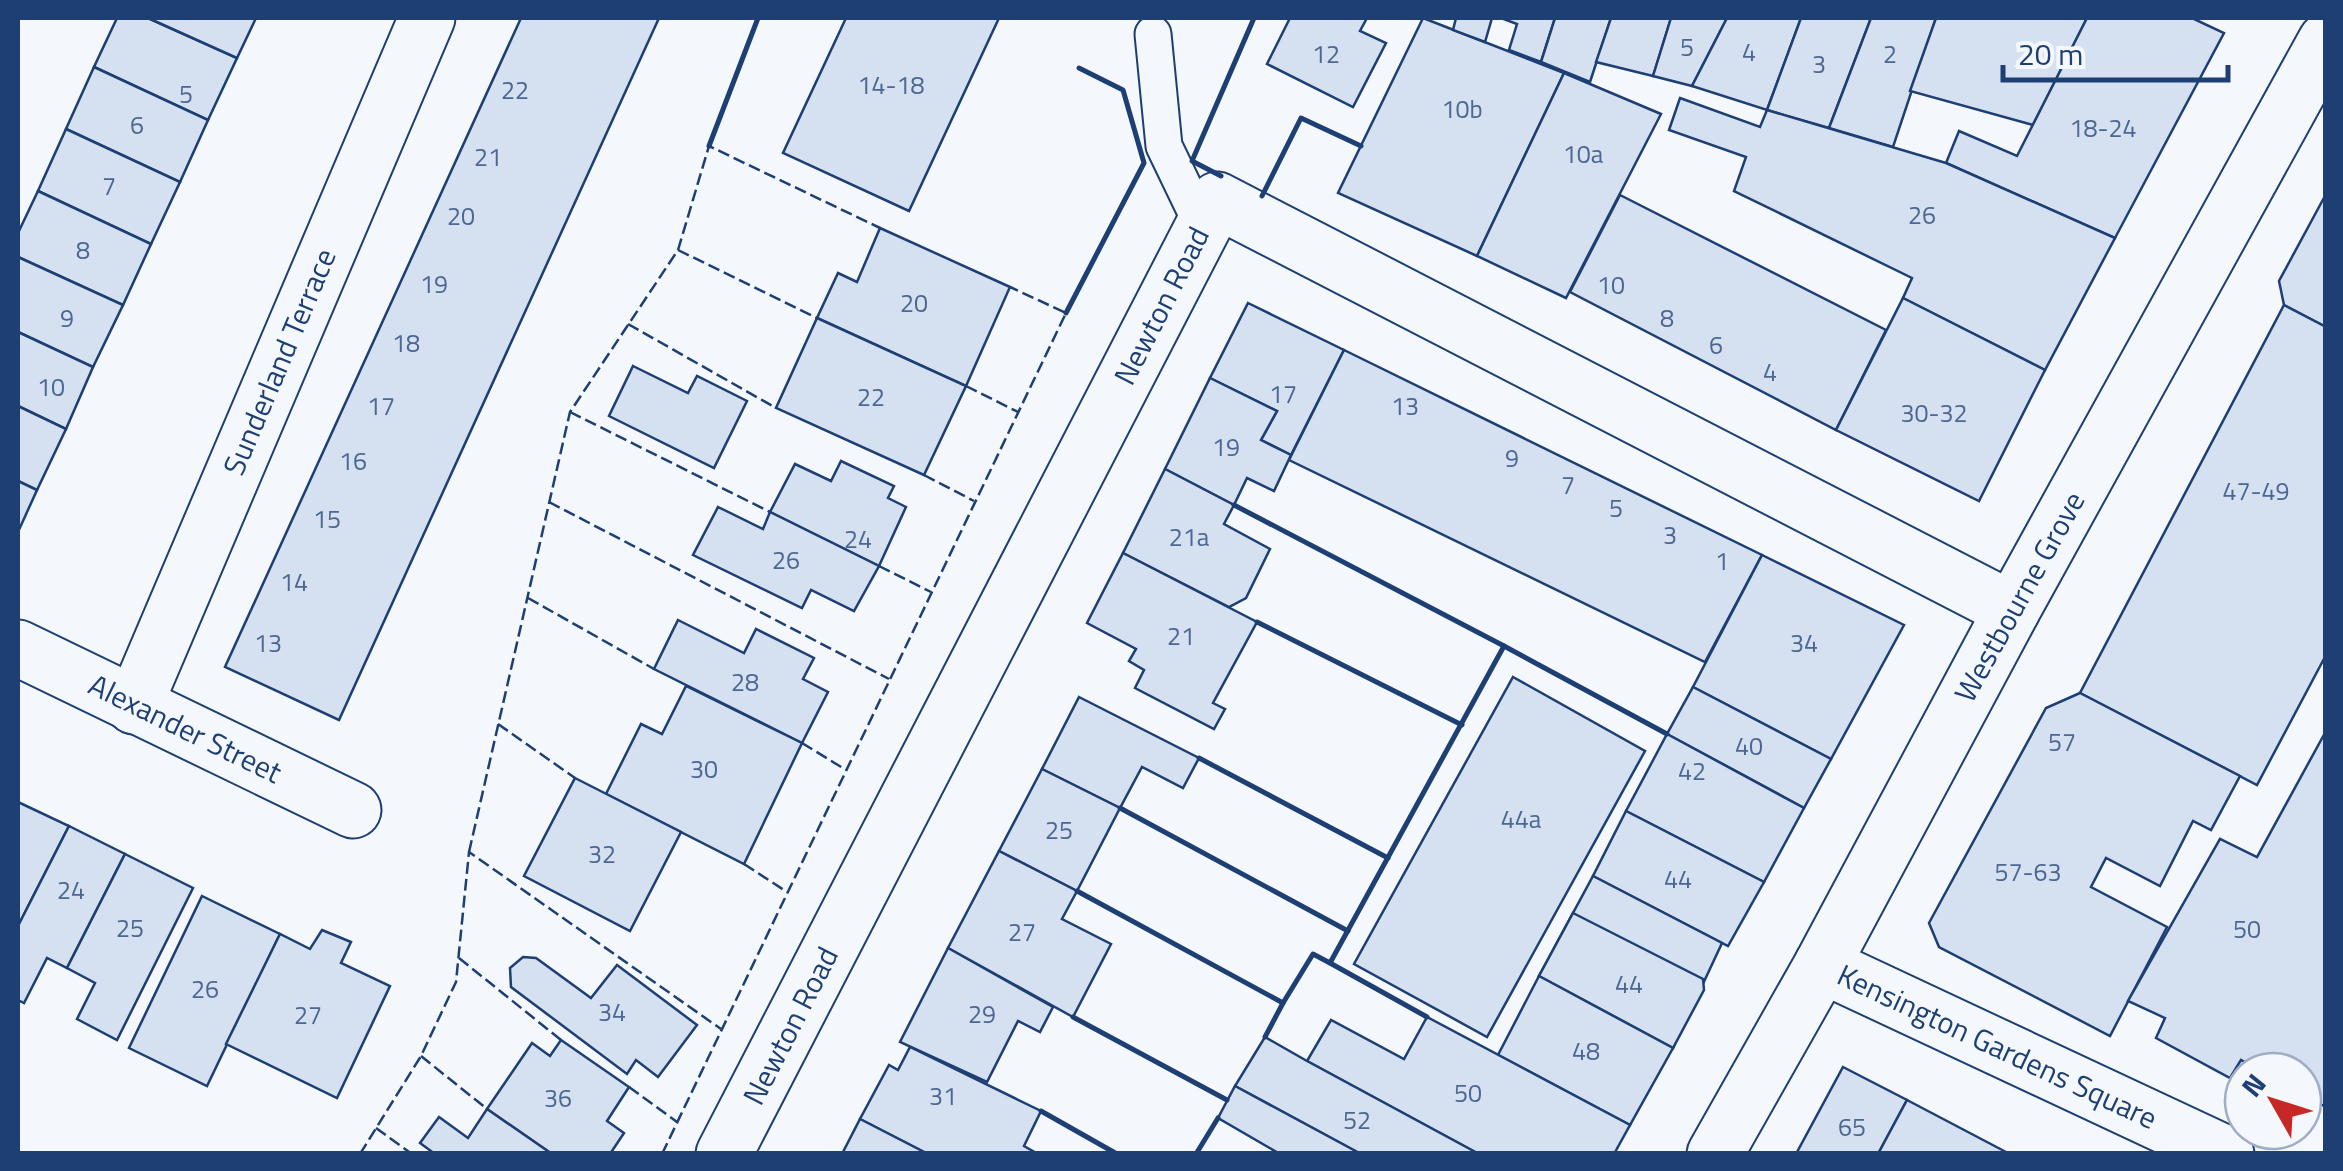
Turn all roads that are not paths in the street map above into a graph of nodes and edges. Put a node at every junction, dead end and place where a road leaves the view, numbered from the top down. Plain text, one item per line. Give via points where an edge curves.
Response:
1 (427, 18) edge
2 (1152, 34) dead end
3 (2326, 41) edge
4 (1203, 227) junction
5 (2012, 610) junction
6 (18, 648) edge
7 (134, 706) junction
8 (353, 810) dead end
9 (1822, 965) junction
10 (724, 1154) edge
11 (1714, 1154) edge
12 (2226, 1154) edge

1 - 7 street, Sunderland Terrace
2 - 4 lane via 1164,146
3 - 5 street, Westbourne Grove
4 - 5 street, Newton Road via 1217,200
4 - 10 street, Newton Road
5 - 9 street, Westbourne Grove
6 - 7 street, Alexander Street
7 - 8 street, Alexander Street
9 - 11 street, Westbourne Grove
9 - 12 street, Kensington Gardens Square

